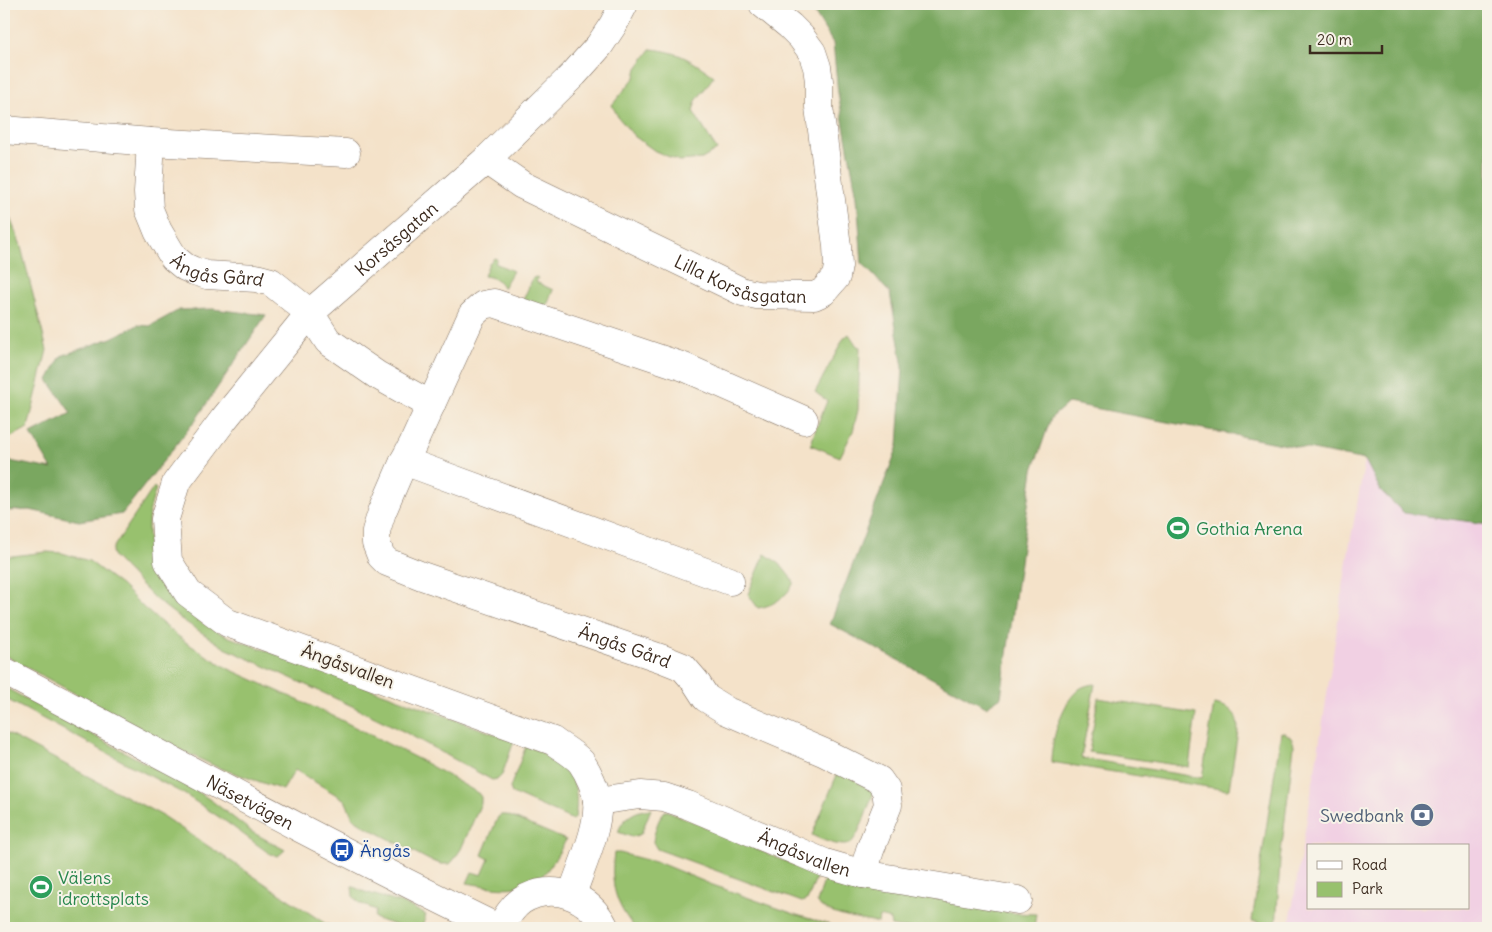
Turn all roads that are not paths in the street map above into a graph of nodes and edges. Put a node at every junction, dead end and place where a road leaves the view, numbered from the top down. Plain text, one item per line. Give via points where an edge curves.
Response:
1 (624, 4) edge
2 (763, 4) edge
3 (4, 130) edge
4 (151, 142) junction
5 (346, 153) dead end
6 (486, 160) junction
7 (310, 313) junction
8 (431, 405) junction
9 (804, 420) dead end
10 (404, 461) junction
11 (176, 483) joint
12 (730, 580) dead end
13 (4, 671) edge
14 (597, 801) junction
15 (863, 874) junction
16 (572, 895) junction
17 (1018, 900) dead end
18 (499, 928) edge
19 (605, 928) edge

1 - 6 street, Korsåsgatan via 599,46
2 - 6 street, Lilla Korsåsgatan via 801,37 812,52 817,67 819,107 838,252 836,276 824,292 814,296 743,292 522,185
3 - 4 street
4 - 5 street
4 - 7 street, Ängås Gård via 149,209 174,258 185,267 207,275 271,282
6 - 7 street, Korsåsgatan
7 - 8 street, Ängås Gård via 328,341 377,375
7 - 11 street, Korsåsgatan via 224,418
8 - 9 street, Ängås Gård via 472,315 483,305 494,303 684,367
8 - 10 street, Ängås Gård
10 - 12 street
10 - 15 street, Ängås Gård via 376,531 376,544 387,562 663,658 683,667 706,698 728,711 879,780 886,790 888,805
11 - 14 street, Ängåsvallen via 165,519 168,561 188,593 228,623 553,741 580,761
13 - 18 street, Näsetvägen via 342,850
14 - 15 street, Ängåsvallen via 640,795 664,797 688,804 825,863
14 - 16 street, Ängåsvallen via 591,840
15 - 17 street, Ängåsvallen
16 - 18 street via 537,894 521,902
16 - 19 street via 588,904

